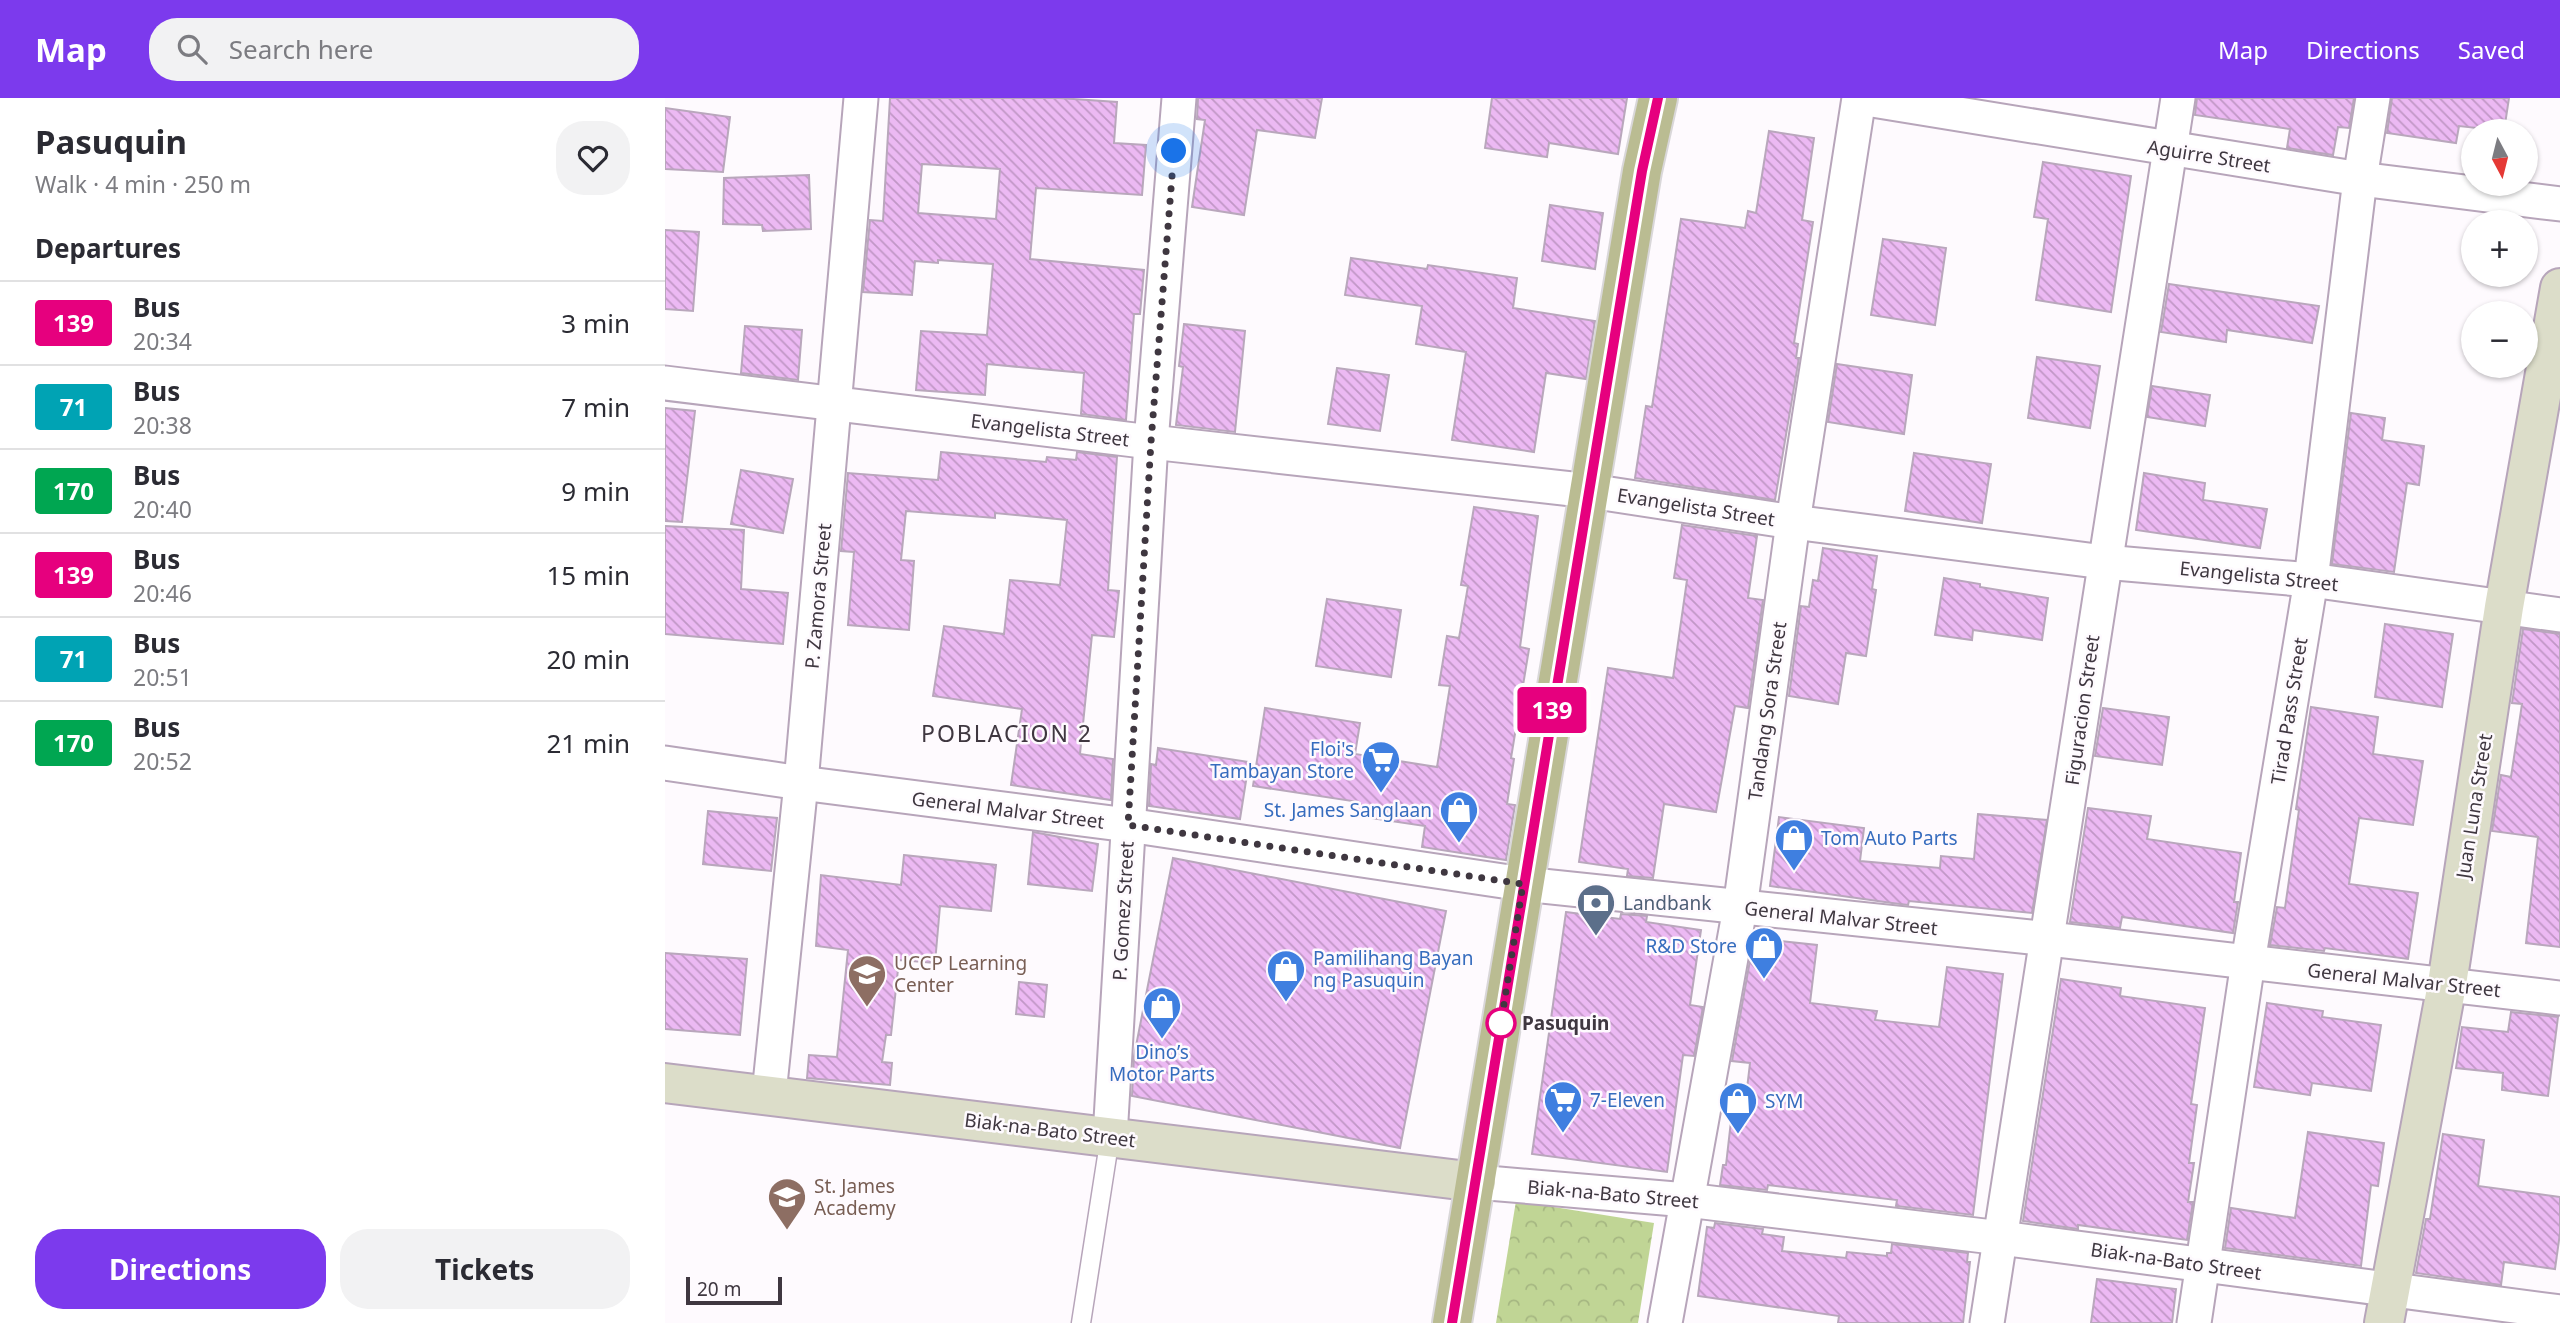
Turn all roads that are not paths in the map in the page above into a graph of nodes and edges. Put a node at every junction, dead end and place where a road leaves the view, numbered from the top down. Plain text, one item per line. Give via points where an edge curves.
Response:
1 (861, 98) edge
2 (1179, 98) edge
3 (1658, 98) edge
4 (1859, 98) edge
5 (2178, 98) edge
6 (2373, 98) edge
7 (2169, 150) junction
8 (2360, 180) junction
9 (2560, 204) edge
10 (2560, 288) edge
11 (665, 383) edge
12 (834, 404) junction
13 (1151, 442) junction
14 (1590, 491) junction
15 (1793, 522) junction
16 (2104, 562) junction
17 (2311, 580) junction
18 (2504, 607) junction
19 (2560, 615) edge
20 (665, 763) edge
21 (801, 783) junction
22 (1128, 825) junction
23 (1523, 884) junction
24 (1740, 908) junction
25 (2049, 939) junction
26 (2248, 962) junction
27 (2447, 984) junction
28 (2560, 998) edge
29 (665, 1083) edge
30 (769, 1094) junction
31 (1110, 1137) junction
32 (1476, 1182) junction
33 (1687, 1200) junction
34 (2001, 1238) junction
35 (2201, 1264) junction
36 (2387, 1307) edge
37 (2560, 1312) edge
38 (1081, 1323) edge
39 (1452, 1323) edge
40 (1665, 1323) edge
41 (1987, 1323) edge
42 (2194, 1323) edge

1 - 12 street, P. Zamora Street
2 - 13 street, P. Gomez Street
3 - 14 main road
4 - 7 street, Aguirre Street
4 - 15 street, Tandang Sora Street
5 - 7 street, Figuracion Street
6 - 8 street, Tirad Pass Street
7 - 8 street, Aguirre Street
7 - 16 street, Figuracion Street
8 - 9 street, Aguirre Street
8 - 17 street, Tirad Pass Street
10 - 18 street, Juan Luna Street
11 - 12 street, Evangelista Street
12 - 13 street, Evangelista Street
12 - 21 street, P. Zamora Street
13 - 14 street, Evangelista Street
13 - 22 street, P. Gomez Street
14 - 15 street, Evangelista Street
14 - 23 main road
15 - 16 street, Evangelista Street
15 - 24 street, Tandang Sora Street
16 - 17 street, Evangelista Street
16 - 25 street, Figuracion Street
17 - 18 street, Evangelista Street
17 - 26 street, Tirad Pass Street
18 - 19 street, Evangelista Street
18 - 27 street, Juan Luna Street
20 - 21 street, General Malvar Street
21 - 22 street, General Malvar Street
21 - 30 street, P. Zamora Street
22 - 23 street, General Malvar Street
22 - 31 street, P. Gomez Street
23 - 24 street, General Malvar Street
23 - 32 main road
24 - 25 street, General Malvar Street
24 - 33 street, Tandang Sora Street
25 - 26 street, General Malvar Street
25 - 34 street, Figuracion Street
26 - 27 street, General Malvar Street
26 - 35 street, Tirad Pass Street
27 - 28 street, General Malvar Street
27 - 36 street, Juan Luna Street
29 - 30 street, Biak-na-Bato Street
30 - 31 street, Biak-na-Bato Street
31 - 32 street, Biak-na-Bato Street
31 - 38 lane
32 - 33 street, Biak-na-Bato Street
32 - 39 main road
33 - 34 street, Biak-na-Bato Street
33 - 40 street, Tandang Sora Street
34 - 35 street, Biak-na-Bato Street
34 - 41 street, Figuracion Street
35 - 36 street, Biak-na-Bato Street
35 - 42 street, Tirad Pass Street
36 - 37 street, Biak-na-Bato Street

